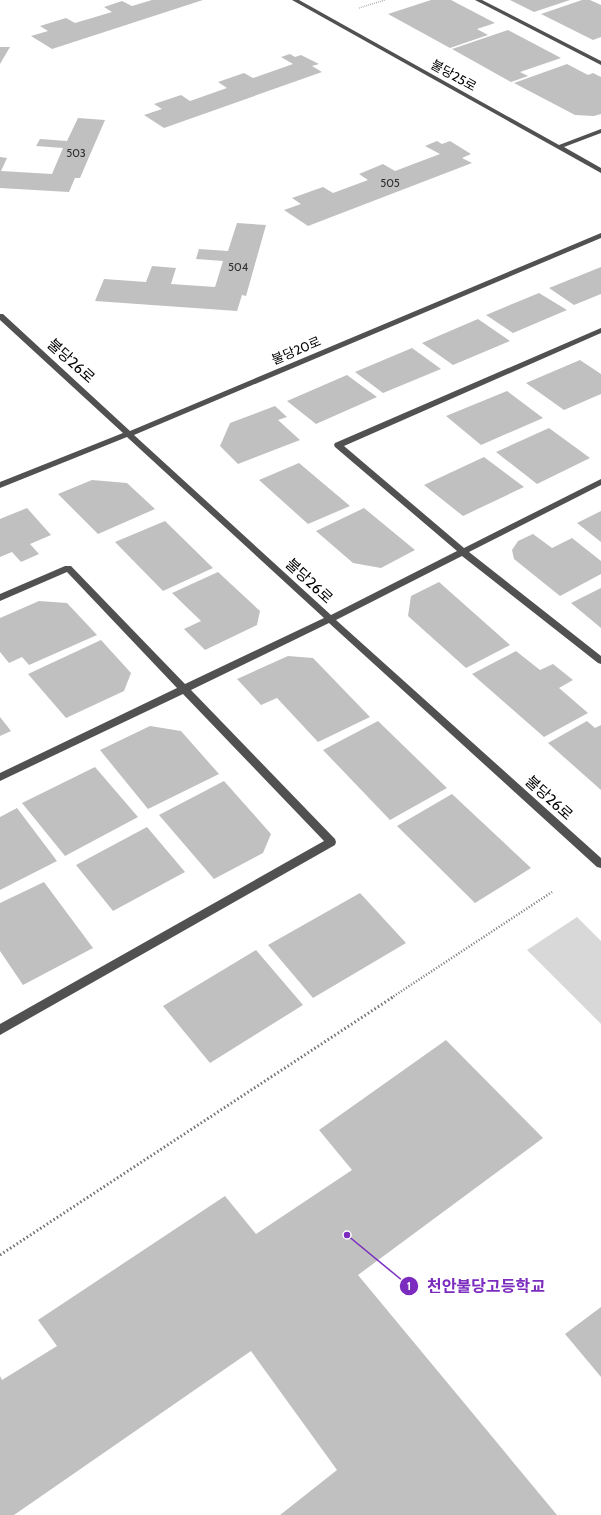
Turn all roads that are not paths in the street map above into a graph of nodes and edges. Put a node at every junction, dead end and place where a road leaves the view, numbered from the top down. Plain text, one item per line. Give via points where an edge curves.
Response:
1 (295, 0) edge
2 (478, 0) edge
3 (601, 63) edge
4 (601, 131) edge
5 (559, 147) junction
6 (601, 172) edge
7 (601, 236) edge
8 (0, 316) edge
9 (601, 330) edge
10 (129, 434) junction
11 (601, 482) edge
12 (0, 485) edge
13 (464, 553) junction
14 (0, 598) edge
15 (330, 619) junction
16 (601, 661) edge
17 (183, 688) junction
18 (0, 777) edge
19 (601, 864) edge
20 (0, 1030) edge

1 - 5 street, 불당25로
2 - 3 street
4 - 5 street
5 - 6 street, 불당25로
7 - 10 street, 불당20로
8 - 10 street, 불당26로
9 - 13 street via 338,445
10 - 12 street, 불당20로
10 - 15 street, 불당26로
11 - 13 street
13 - 15 street
13 - 16 street
14 - 17 street via 68,568
15 - 17 street
15 - 19 street, 불당26로
17 - 18 street
17 - 20 street via 331,842

